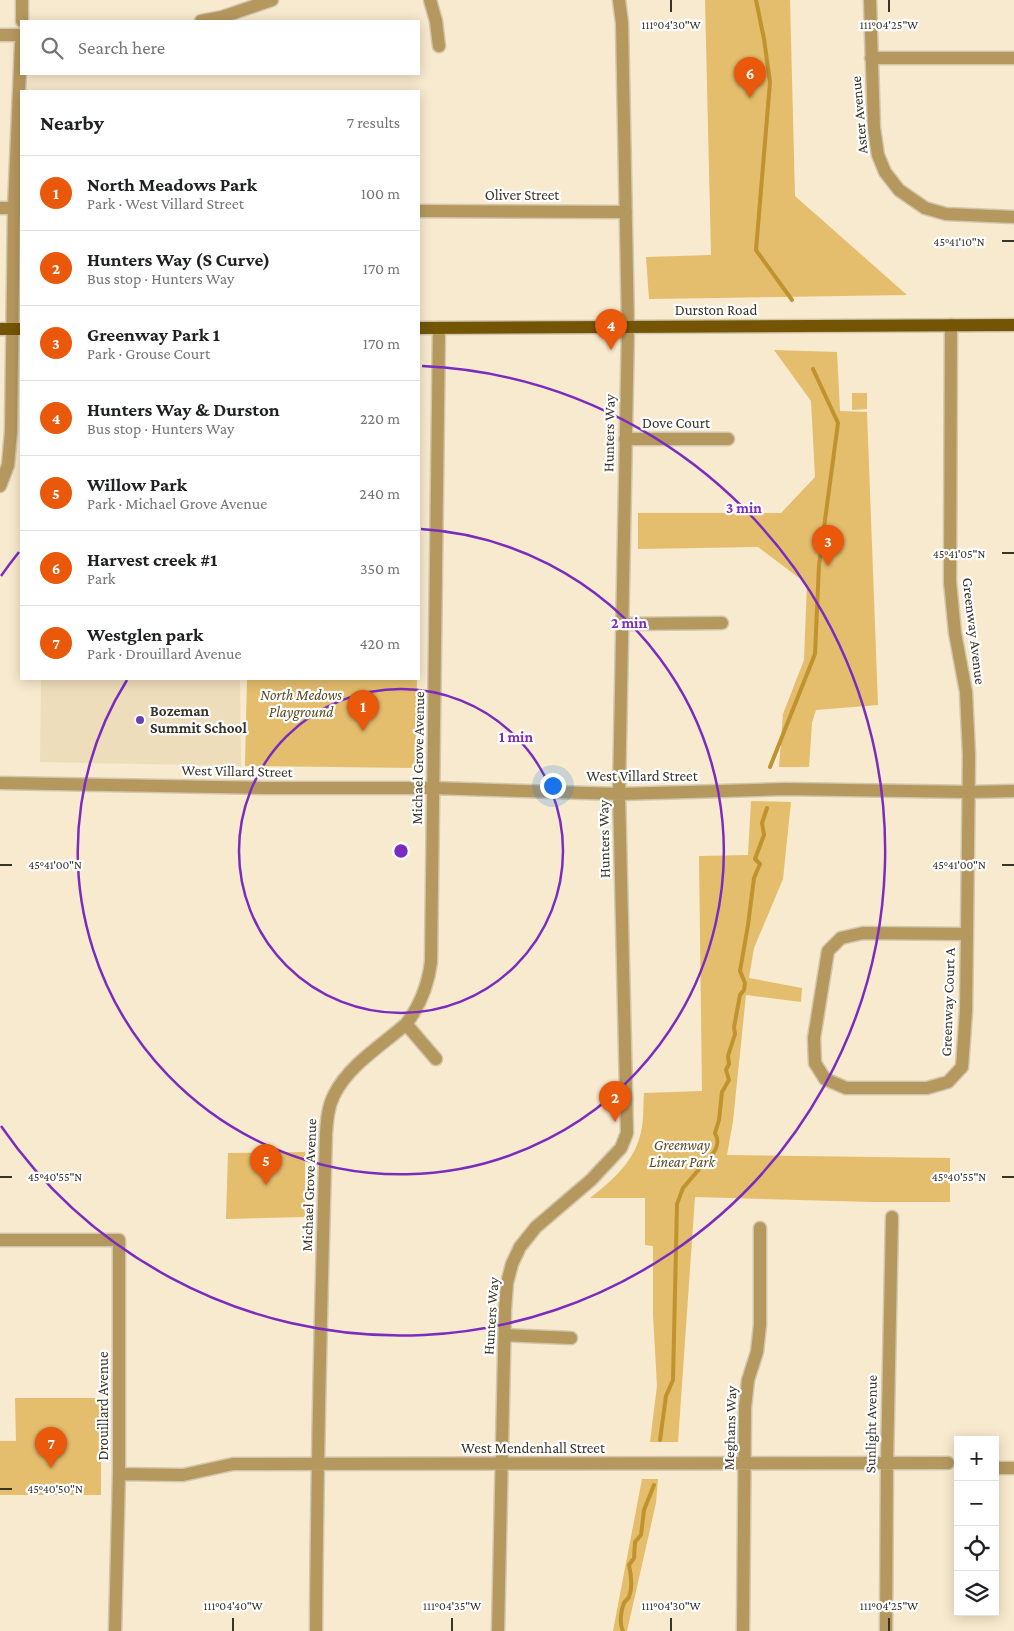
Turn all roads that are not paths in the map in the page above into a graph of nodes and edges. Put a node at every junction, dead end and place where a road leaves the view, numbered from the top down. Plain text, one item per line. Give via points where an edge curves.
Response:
1 (22, 0) edge
2 (272, 0) edge
3 (430, 0) edge
4 (619, 0) edge
5 (870, 0) edge
6 (22, 20) edge
7 (206, 20) edge
8 (0, 35) edge
9 (20, 35) edge
10 (440, 46) dead end
11 (871, 58) junction
12 (1014, 58) edge
13 (20, 75) edge
14 (20, 90) edge
15 (20, 99) edge
16 (0, 208) edge
17 (18, 208) edge
18 (420, 211) edge
19 (626, 212) junction
20 (1014, 217) edge
21 (951, 325) junction
22 (1014, 325) edge
23 (628, 327) junction
24 (420, 328) edge
25 (440, 328) junction
26 (11, 329) edge
27 (625, 439) junction
28 (728, 439) dead end
29 (0, 486) edge
30 (722, 623) dead end
31 (622, 624) junction
32 (0, 783) edge
33 (433, 788) junction
34 (1014, 791) edge
35 (969, 792) junction
36 (619, 794) junction
37 (967, 934) junction
38 (406, 1024) junction
39 (436, 1059) dead end
40 (892, 1218) dead end
41 (760, 1228) dead end
42 (0, 1240) edge
43 (505, 1335) junction
44 (571, 1338) dead end
45 (887, 1463) junction
46 (948, 1463) dead end
47 (501, 1464) junction
48 (744, 1464) junction
49 (317, 1465) junction
50 (999, 1468) edge
51 (1014, 1468) edge
52 (119, 1474) junction
53 (115, 1631) edge
54 (316, 1631) edge
55 (498, 1631) edge
56 (743, 1631) edge
57 (886, 1631) edge

1 - 6 street
2 - 7 street
3 - 10 street
4 - 19 street, Hunters Way
5 - 11 street, Aster Avenue
8 - 9 street
11 - 12 street
11 - 20 street, Aster Avenue via 878,155 891,181 925,208 946,214
13 - 14 street
15 - 17 street
16 - 17 street
17 - 26 street
18 - 19 street, Oliver Street
19 - 23 street, Hunters Way
21 - 22 main road, Durston Road
21 - 23 main road, Durston Road
21 - 35 street, Greenway Avenue via 950,582 966,692
23 - 25 main road, Durston Road
23 - 27 street, Hunters Way
24 - 25 main road, Durston Road
25 - 33 street, Michael Grove Avenue
26 - 29 street via 8,465
27 - 28 street, Dove Court
27 - 31 street, Hunters Way
30 - 31 street
31 - 36 street, Hunters Way
32 - 33 street, West Villard Street
33 - 36 street, West Villard Street
33 - 38 street, Michael Grove Avenue via 431,962 423,996
34 - 35 street, West Villard Street
35 - 36 street, West Villard Street via 785,789
35 - 37 street, Greenway Court A
36 - 43 street, Hunters Way via 627,1133 621,1148 591,1180 536,1227 520,1247 507,1283
37 - 37 street, Greenway Court A via 962,1067 948,1082 927,1088 846,1088 825,1079 815,1063 814,1038 828,951 841,938 863,932
38 - 39 street
38 - 49 street, Michael Grove Avenue via 350,1072 333,1097 328,1115
40 - 45 street, Sunlight Avenue
41 - 48 street, Meghans Way via 760,1326 757,1352 748,1380
42 - 52 street, Drouillard Avenue via 119,1240
43 - 44 street
43 - 47 street, Hunters Way
45 - 46 street, West Mendenhall Street
45 - 48 street, West Mendenhall Street
45 - 57 street, Sunlight Avenue
47 - 48 street, West Mendenhall Street
47 - 49 street, West Mendenhall Street
47 - 55 street, Hunters Way
48 - 56 street, Meghans Way
49 - 52 street, West Mendenhall Street via 233,1464 183,1475
49 - 54 street, Michael Grove Avenue
50 - 51 street
52 - 53 street, Drouillard Avenue

